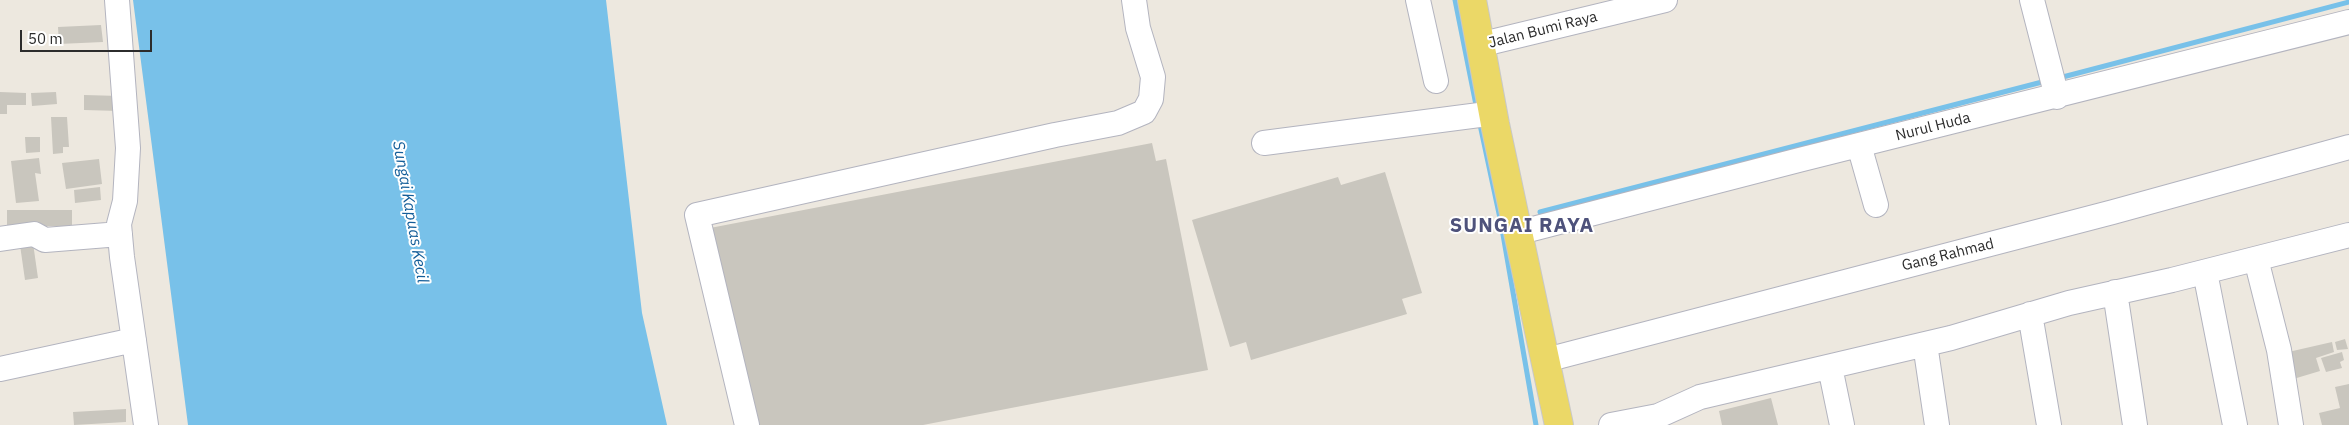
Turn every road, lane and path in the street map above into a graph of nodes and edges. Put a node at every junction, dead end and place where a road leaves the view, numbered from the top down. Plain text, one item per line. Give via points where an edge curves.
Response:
1 (117, 0) edge
2 (1134, 0) edge
3 (1418, 0) edge
4 (1472, 0) edge
5 (1665, 0) edge
6 (2032, 0) edge
7 (2349, 22) edge
8 (1480, 45) junction
9 (1436, 81) dead end
10 (2057, 97) junction
11 (1487, 114) dead end
12 (1264, 143) dead end
13 (1859, 145) junction
14 (2349, 147) edge
15 (1876, 205) dead end
16 (1517, 233) junction
17 (120, 234) junction
18 (2349, 235) edge
19 (0, 239) edge
20 (2256, 259) junction
21 (2205, 272) junction
22 (2115, 292) junction
23 (2030, 314) junction
24 (134, 340) junction
25 (1925, 344) junction
26 (1546, 360) junction
27 (1830, 366) junction
28 (0, 368) edge
29 (146, 425) edge
30 (747, 425) edge
31 (1559, 425) edge
32 (1611, 425) edge
33 (1842, 425) edge
34 (1937, 425) edge
35 (2048, 425) edge
36 (2135, 425) edge
37 (2235, 425) edge
38 (2291, 425) edge

1 - 17 street via 128,148
2 - 30 street via 1138,28 1153,77 1151,99 1144,112 1118,123 697,215
3 - 9 street
4 - 8 main road
5 - 8 street, Jalan Bumi Raya
6 - 10 street
7 - 10 street, Nurul Huda
8 - 16 main road
10 - 13 street, Nurul Huda
11 - 12 street
13 - 15 street
13 - 16 street, Nurul Huda
14 - 26 street, Gang Rahmad
16 - 26 main road
17 - 19 street via 45,240 34,234
17 - 24 street
18 - 20 street
20 - 21 street
20 - 38 street via 2279,350
21 - 22 street
21 - 37 street
22 - 23 street
22 - 36 street
23 - 25 street
23 - 35 street
24 - 28 street
24 - 29 street
25 - 27 street
25 - 34 street
26 - 31 main road
27 - 32 street via 1700,397 1658,416
27 - 33 street

